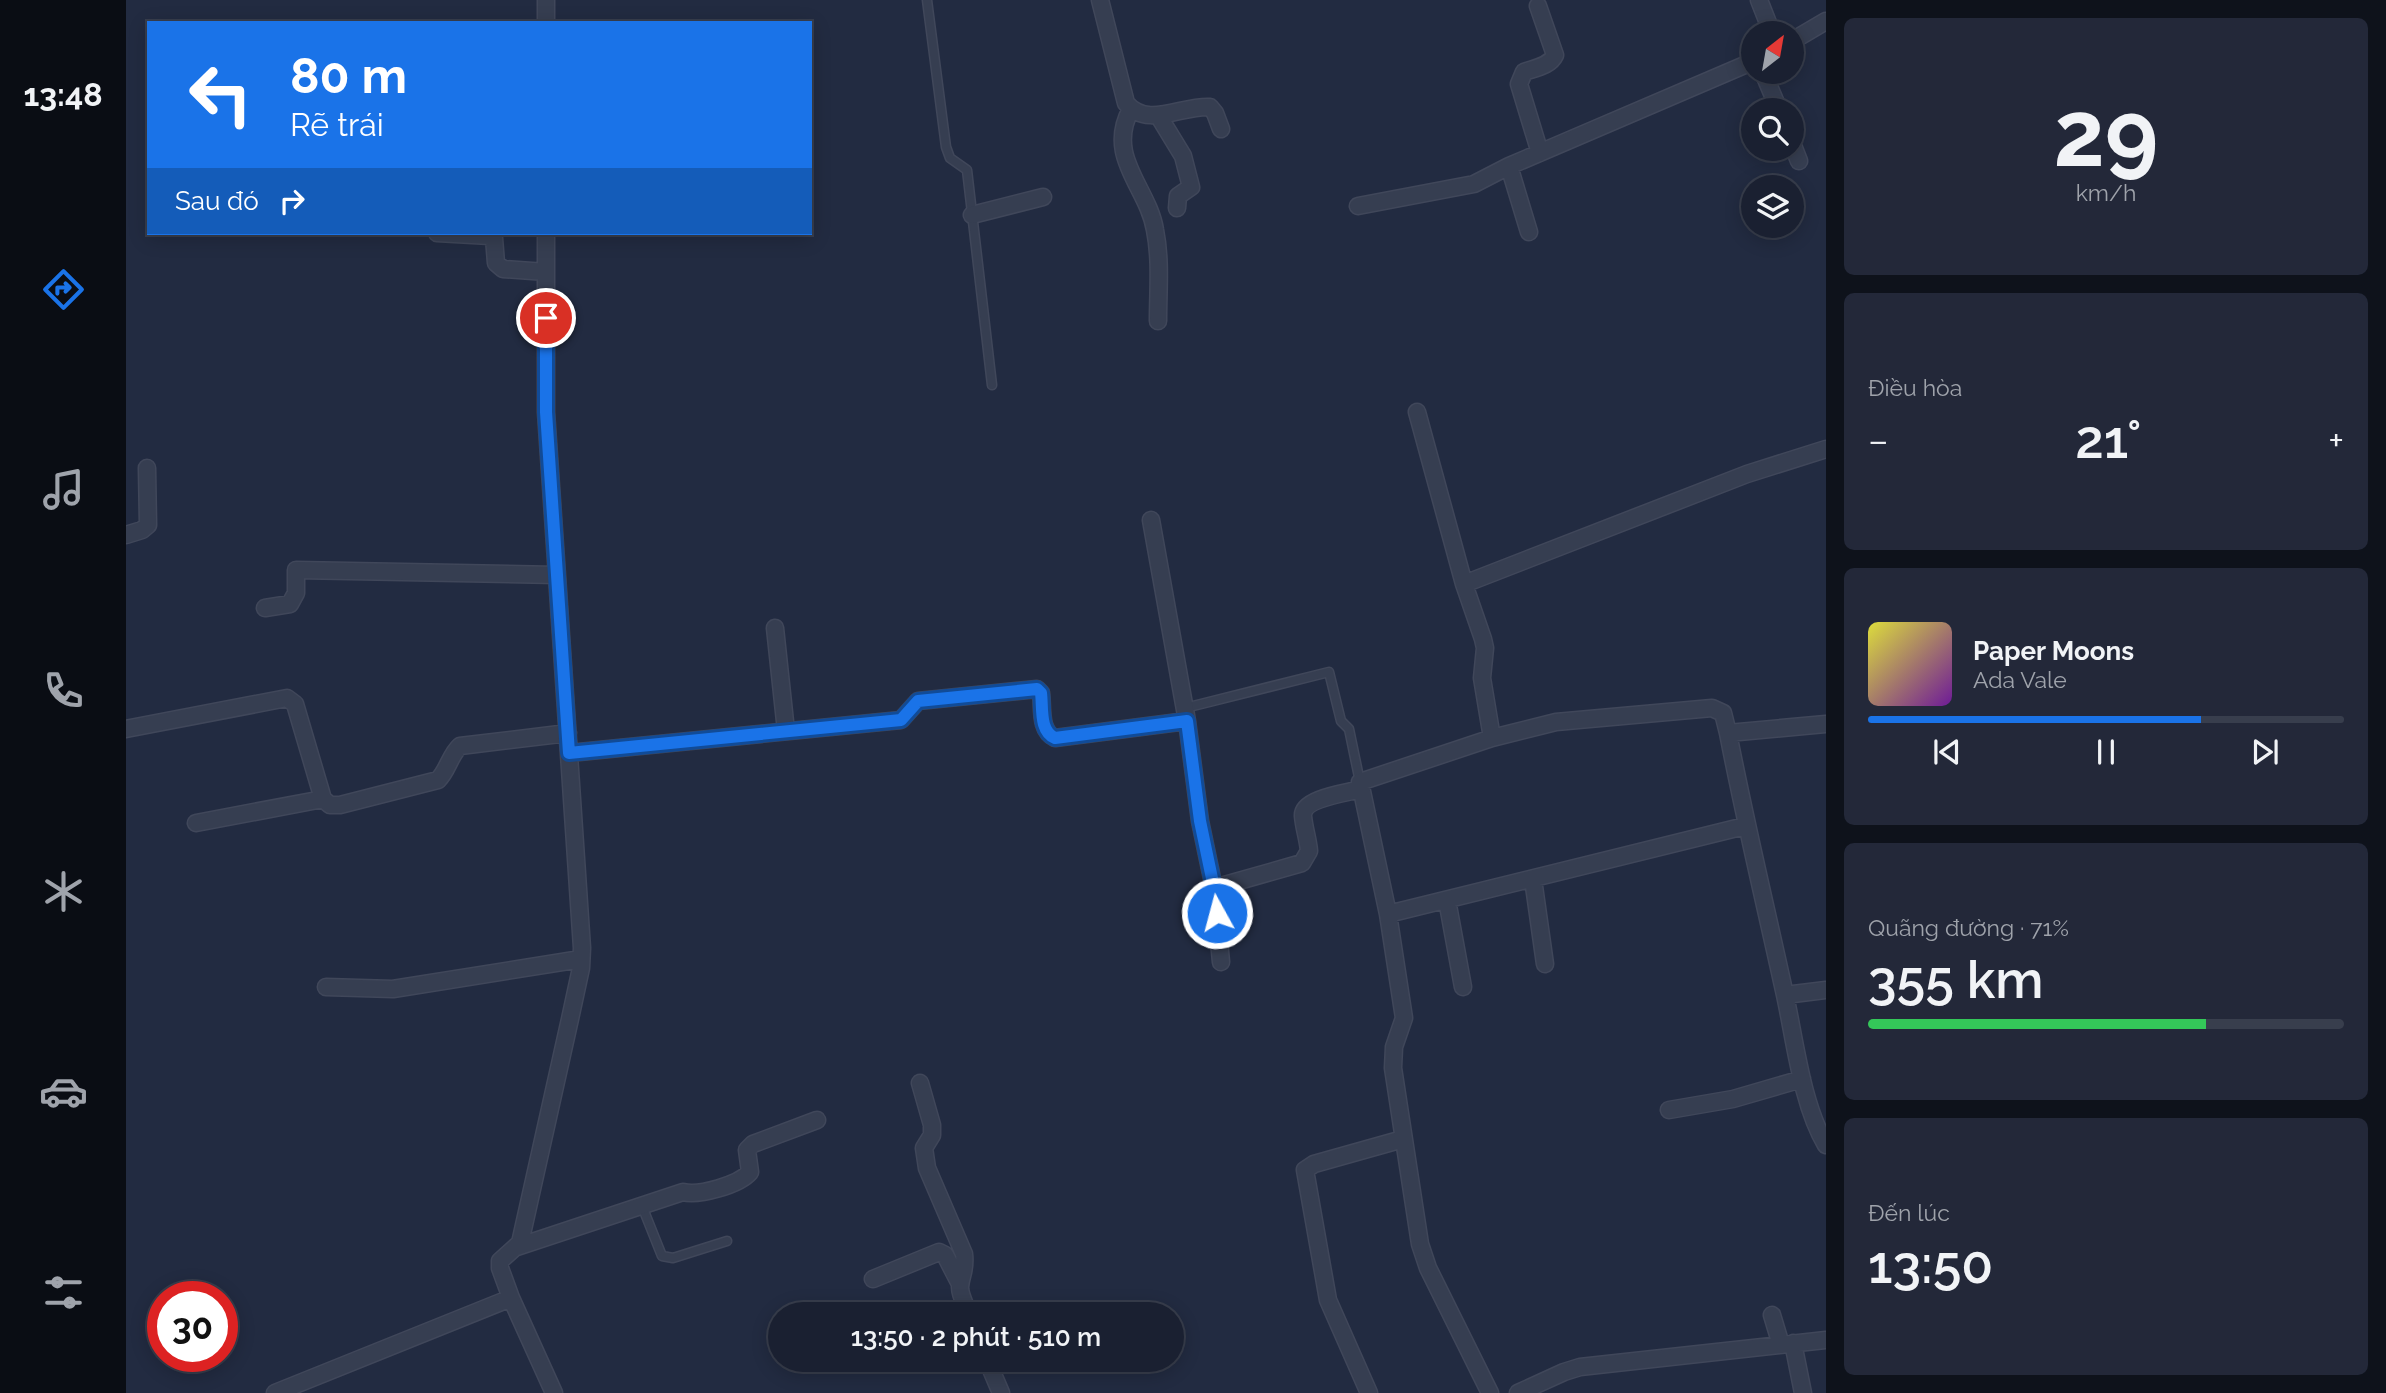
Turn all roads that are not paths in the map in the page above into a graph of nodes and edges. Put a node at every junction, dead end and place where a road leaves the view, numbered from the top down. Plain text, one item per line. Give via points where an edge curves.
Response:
1 (546, 0) edge
2 (927, 0) edge
3 (1100, 0) edge
4 (1759, 0) edge
5 (1538, 6) dead end
6 (546, 21) edge
7 (1767, 21) edge
8 (1826, 21) edge
9 (1804, 34) edge
10 (1741, 67) edge
11 (1131, 109) junction
12 (1158, 115) junction
13 (1221, 129) dead end
14 (1540, 152) junction
15 (1509, 166) junction
16 (1043, 197) dead end
17 (1358, 206) dead end
18 (1177, 208) dead end
19 (972, 215) junction
20 (1529, 232) dead end
21 (472, 235) edge
22 (546, 235) edge
23 (546, 272) junction
24 (1158, 321) dead end
25 (992, 385) dead end
26 (1417, 412) dead end
27 (1826, 449) edge
28 (147, 468) dead end
29 (1151, 520) dead end
30 (126, 535) edge
31 (557, 575) junction
32 (1464, 584) junction
33 (265, 608) dead end
34 (775, 628) dead end
35 (1186, 715) junction
36 (1826, 724) edge
37 (126, 729) edge
38 (786, 732) junction
39 (568, 733) junction
40 (1728, 733) junction
41 (1492, 738) junction
42 (569, 753) junction
43 (1361, 785) junction
44 (323, 799) junction
45 (196, 823) dead end
46 (1745, 826) junction
47 (1533, 879) junction
48 (1214, 888) junction
49 (1447, 900) junction
50 (1388, 915) junction
51 (581, 959) junction
52 (1221, 962) dead end
53 (1545, 964) dead end
54 (326, 987) dead end
55 (1463, 987) dead end
56 (1826, 990) edge
57 (1785, 995) junction
58 (1802, 1079) junction
59 (920, 1083) dead end
60 (1669, 1110) dead end
61 (817, 1120) dead end
62 (1403, 1139) junction
63 (1826, 1145) edge
64 (642, 1206) junction
65 (727, 1241) dead end
66 (517, 1247) junction
67 (873, 1279) dead end
68 (960, 1284) junction
69 (511, 1298) junction
70 (964, 1302) edge
71 (1772, 1315) dead end
72 (1826, 1340) edge
73 (1787, 1344) junction
74 (992, 1372) edge
75 (1529, 1391) edge
76 (275, 1393) edge
77 (554, 1393) edge
78 (1001, 1393) edge
79 (1369, 1393) edge
80 (1490, 1393) edge
81 (1803, 1393) edge

1 - 6 street
2 - 19 lane via 946,147 950,158 967,170
3 - 11 street
4 - 7 street
5 - 14 street via 1555,55 1547,64 1524,72 1519,84
8 - 9 street
10 - 14 street
11 - 12 street via 1141,115
11 - 24 street via 1125,120 1124,158 1155,228
12 - 13 street via 1210,107
12 - 18 street via 1183,156 1191,187 1178,196
14 - 15 street
15 - 17 street via 1474,184
15 - 20 street
16 - 19 street
19 - 25 lane
21 - 23 street via 494,238 496,263 503,269
22 - 23 street
23 - 31 street via 546,412
26 - 32 street
27 - 32 street via 1747,474
28 - 30 street via 148,525
29 - 35 street
31 - 33 street via 296,570 296,593 290,604
31 - 39 street
32 - 41 street via 1485,648 1482,678
34 - 38 street
35 - 38 street via 1055,738 1045,730 1037,689 918,701 901,720
35 - 43 lane via 1329,672 1341,721 1349,729
35 - 48 street
36 - 40 street
37 - 44 street via 287,698 295,704
38 - 42 street
39 - 42 street
39 - 44 street via 460,746 438,780 340,804
40 - 41 street via 1723,713 1712,708 1556,722
40 - 46 street
41 - 43 street
42 - 51 street
43 - 48 street via 1306,807 1302,813 1309,850 1301,863
43 - 50 street
44 - 45 street
46 - 47 street
46 - 57 street
47 - 49 street
47 - 53 street
48 - 52 street
49 - 50 street
49 - 55 street
50 - 62 street via 1404,1018 1394,1047 1393,1068
51 - 54 street via 393,989
51 - 66 street
56 - 57 street
57 - 58 street
58 - 60 street via 1733,1099
58 - 63 street
59 - 68 street via 932,1125 932,1135 923,1149 964,1254 966,1268
61 - 64 street via 753,1144 747,1150 750,1172 741,1180
62 - 79 street via 1305,1170 1328,1300
62 - 80 street via 1428,1268
64 - 65 lane via 665,1258
64 - 66 street
66 - 69 street via 500,1261
67 - 68 street via 939,1252
68 - 70 street
69 - 76 street
69 - 77 street
71 - 73 street
72 - 73 street
73 - 75 street via 1580,1367
73 - 81 street
74 - 78 street

